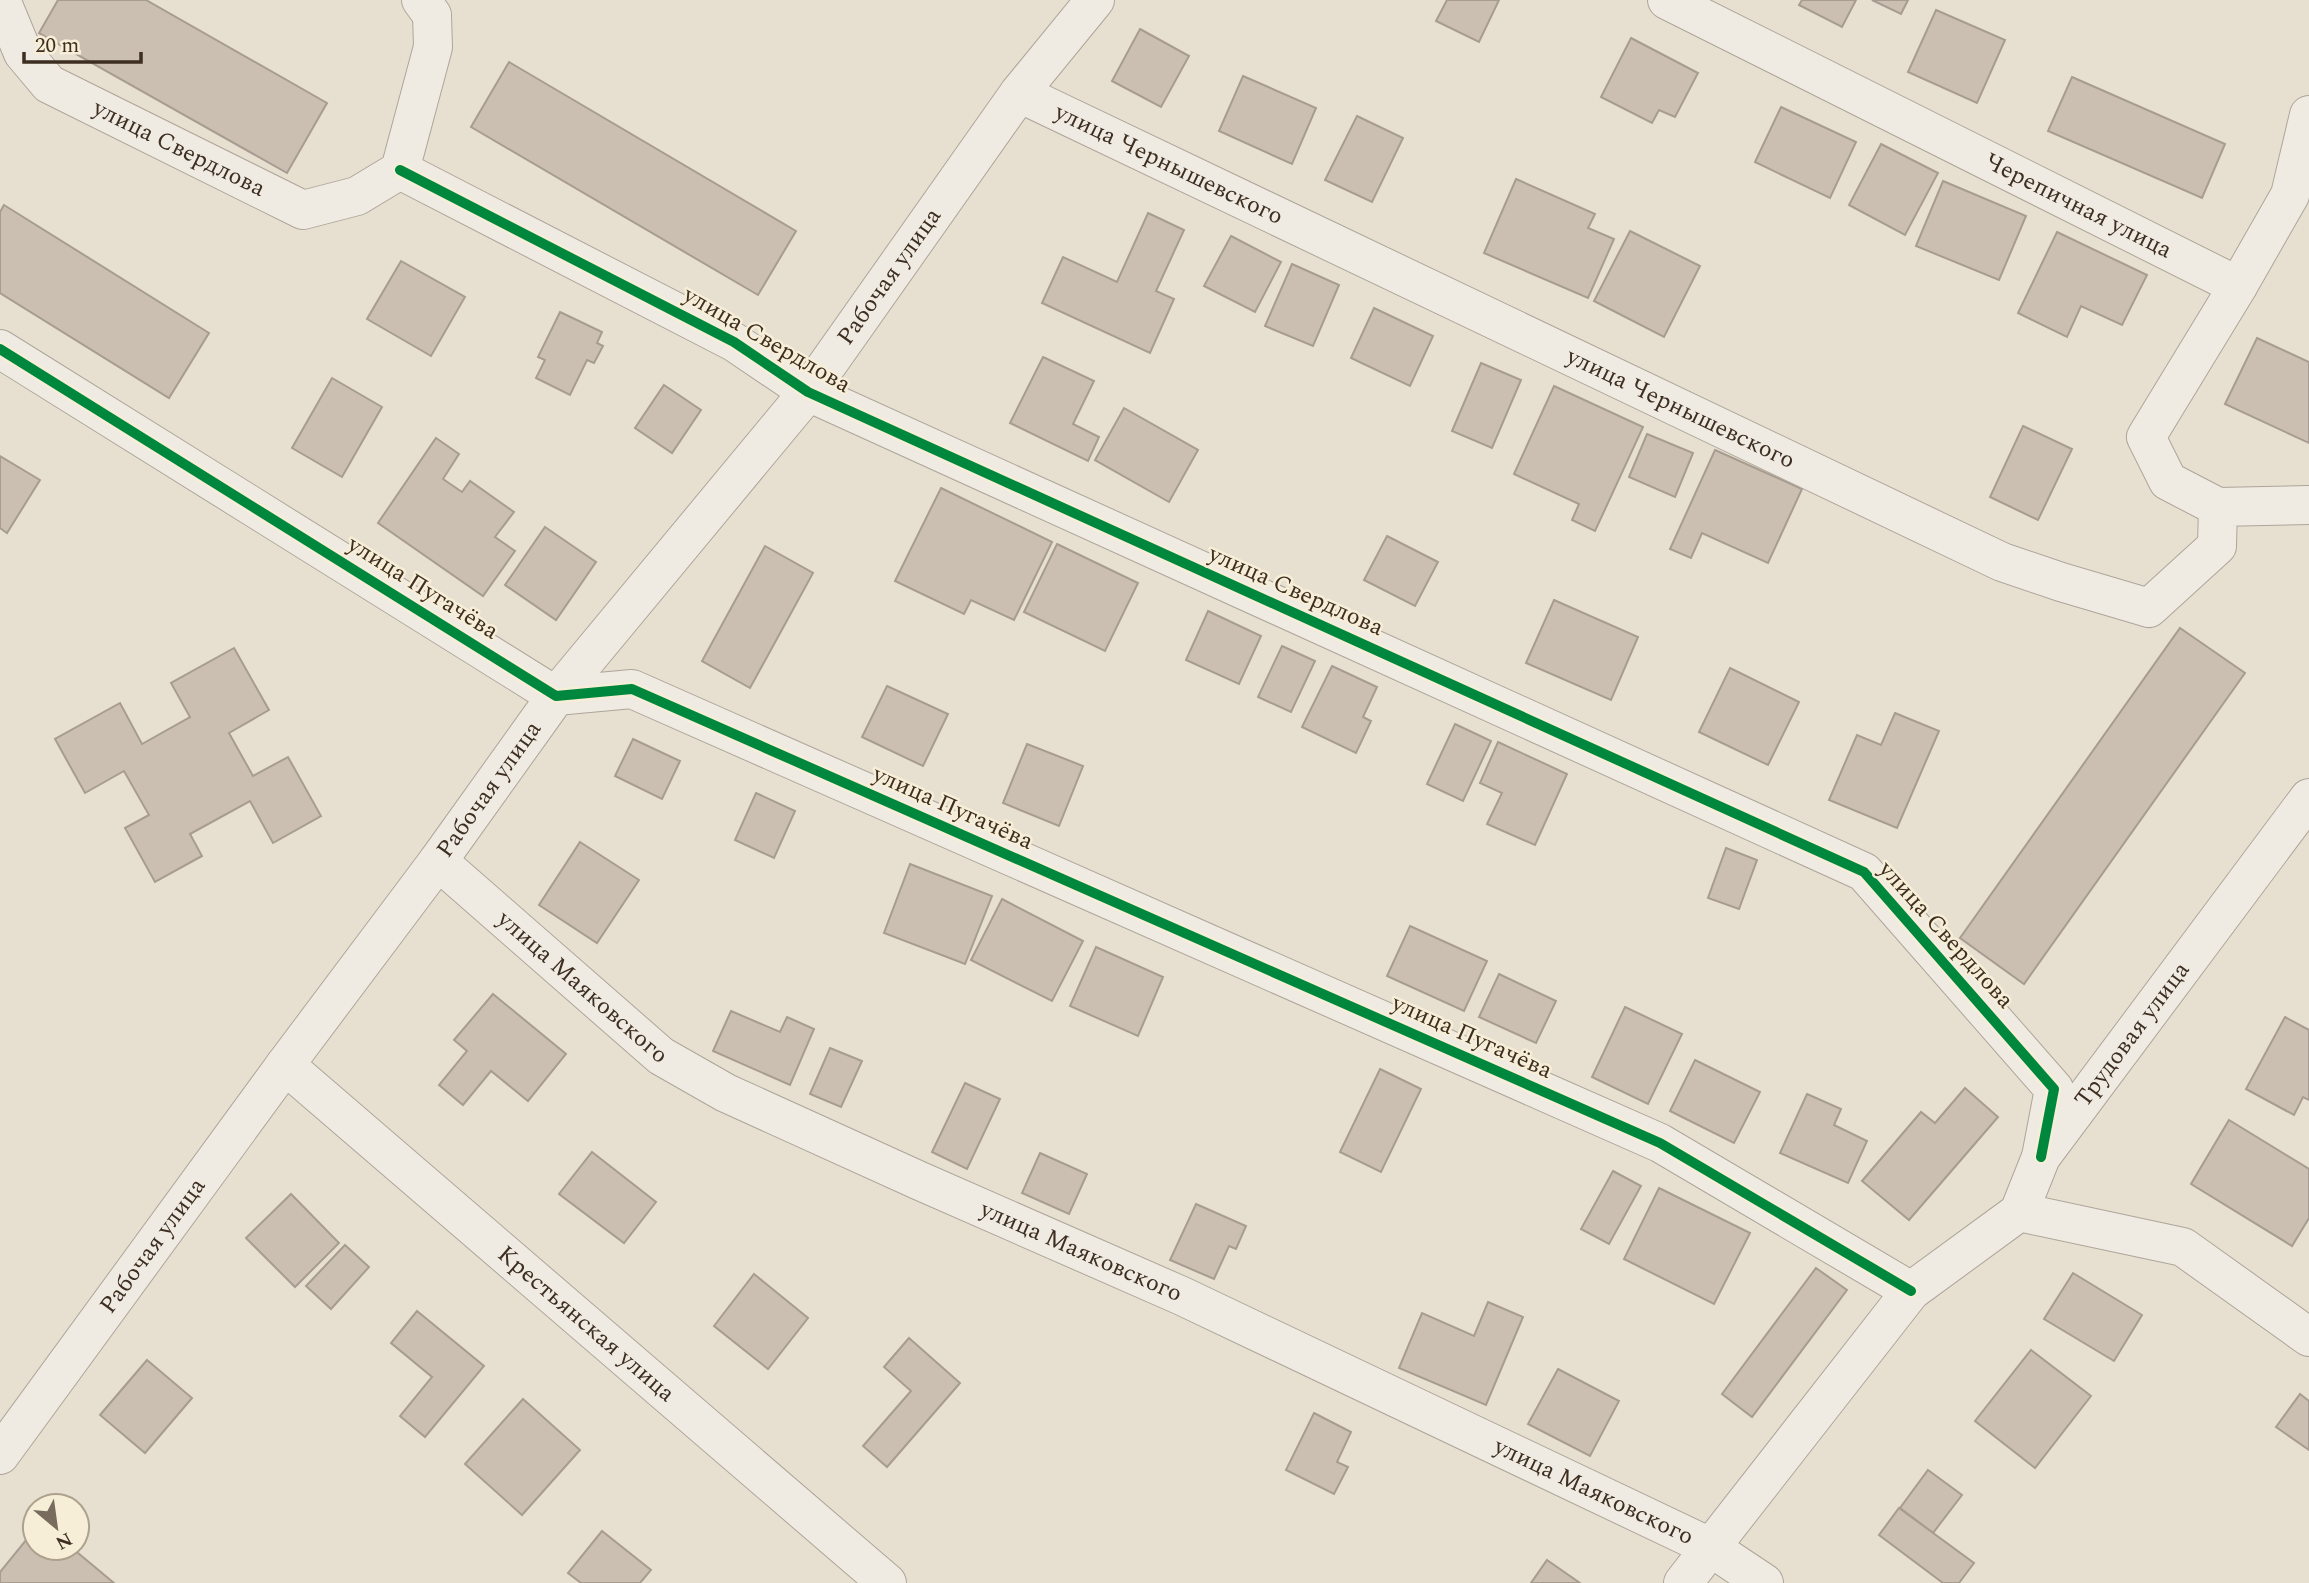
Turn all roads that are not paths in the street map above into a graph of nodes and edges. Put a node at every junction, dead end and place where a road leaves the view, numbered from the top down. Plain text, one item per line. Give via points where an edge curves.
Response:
1 (1, 0) edge
2 (421, 0) edge
3 (1095, 0) edge
4 (1667, 0) edge
5 (1019, 93) junction
6 (2309, 115) edge
7 (400, 170) junction
8 (2238, 286) junction
9 (0, 349) edge
10 (808, 393) junction
11 (2309, 505) edge
12 (2218, 507) junction
13 (556, 696) junction
14 (2309, 797) edge
15 (438, 861) junction
16 (285, 1065) junction
17 (2041, 1157) junction
18 (2019, 1212) junction
19 (1911, 1291) junction
20 (2309, 1337) edge
21 (0, 1455) edge
22 (1710, 1547) junction
23 (887, 1583) edge
24 (1683, 1583) edge
25 (1764, 1583) edge

1 - 7 street, улица Свердлова via 23,53 49,84 303,210 357,196
2 - 7 street via 432,15 433,47
3 - 5 street, Рабочая улица
4 - 8 street, Черепичная улица
5 - 10 street, Рабочая улица
5 - 12 street, улица Чернышевского via 2014,566 2149,608 2217,546
6 - 8 street via 2290,195
7 - 10 street, улица Свердлова via 734,342
8 - 12 street via 2146,437 2168,481
9 - 13 street, улица Пугачёва
10 - 13 street, Рабочая улица
10 - 17 street, улица Свердлова via 1864,872 2054,1089
11 - 12 street
13 - 15 street, Рабочая улица
13 - 19 street, улица Пугачёва via 632,689 1660,1143
14 - 17 street, Трудовая улица
15 - 16 street, Рабочая улица
15 - 22 street, улица Маяковского via 662,1056 726,1093 1182,1296
16 - 21 street, Рабочая улица
16 - 23 street, Крестьянская улица
17 - 18 street, Трудовая улица
18 - 19 street
18 - 20 street via 2183,1247
19 - 22 street
22 - 24 street
22 - 25 street, улица Маяковского

